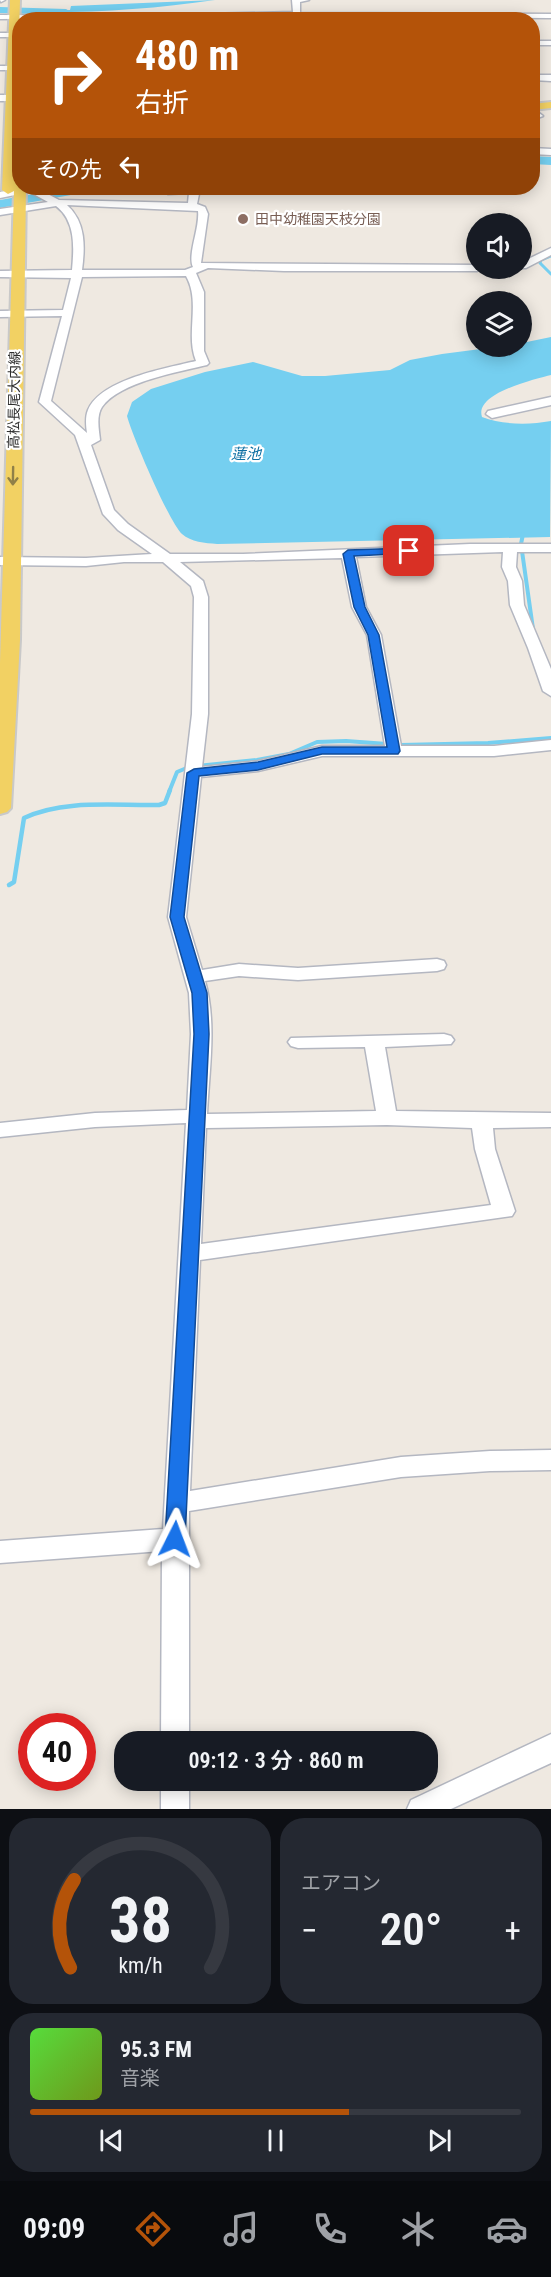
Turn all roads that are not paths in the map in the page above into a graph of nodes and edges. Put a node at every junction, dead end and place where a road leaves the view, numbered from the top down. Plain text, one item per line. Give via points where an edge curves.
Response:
1 (307, 3) edge
2 (387, 9) dead end
3 (19, 11) edge
4 (36, 12) edge
5 (297, 12) edge
6 (389, 12) edge
7 (10, 138) edge
8 (12, 158) edge
9 (194, 195) edge
10 (16, 199) edge
11 (54, 202) junction
12 (192, 206) junction
13 (551, 251) edge
14 (532, 261) edge
15 (466, 268) edge
16 (194, 270) junction
17 (78, 272) junction
18 (8, 273) edge
19 (67, 313) junction
20 (7, 314) edge
21 (551, 401) edge
22 (492, 414) dead end
23 (86, 443) junction
24 (0, 469) edge
25 (551, 548) edge
26 (518, 550) junction
27 (348, 554) junction
28 (168, 559) junction
29 (6, 560) edge
30 (543, 649) edge
31 (551, 692) edge
32 (551, 745) edge
33 (394, 751) junction
34 (194, 773) junction
35 (0, 808) edge
36 (437, 965) dead end
37 (195, 977) junction
38 (444, 1040) dead end
39 (298, 1042) dead end
40 (374, 1042) junction
41 (387, 1118) junction
42 (196, 1119) junction
43 (551, 1120) edge
44 (482, 1121) junction
45 (0, 1130) edge
46 (189, 1254) junction
47 (551, 1460) edge
48 (177, 1503) junction
49 (175, 1539) junction
50 (0, 1552) edge
51 (175, 1731) edge
52 (551, 1747) edge
53 (175, 1791) edge
54 (175, 1809) edge
55 (421, 1809) edge

1 - 5 street via 296,0
2 - 6 street
3 - 4 street
7 - 8 main road, 高松長尾大内線
9 - 12 street
10 - 11 street
10 - 11 street
10 - 18 main road, 高松長尾大内線
11 - 12 street
11 - 17 street via 73,219
12 - 16 street via 202,209 205,215
13 - 14 street
15 - 16 street
16 - 17 street
16 - 23 street via 199,292 198,351 203,363 167,372 101,400 93,411 94,440
17 - 18 street
17 - 19 street
18 - 20 main road, 高松長尾大内線
19 - 20 street
19 - 23 street via 45,402 71,423
20 - 24 main road, 高松長尾大内線
20 -> 29 main road, 高松長尾大内線
21 - 22 street
23 - 28 street via 108,511 123,527
25 - 26 street
26 - 27 street via 470,548
26 - 30 street via 509,567 517,605
27 - 28 street
27 - 33 street via 359,607 374,635
28 - 29 street
28 - 34 street via 198,584 201,597 200,714
29 - 35 main road, 高松長尾大内線 via 11,640
30 - 31 street
32 - 33 street via 494,751
33 - 34 street via 322,751 258,766
34 - 37 street via 177,917
36 - 37 street via 298,974 239,970
37 - 42 street via 201,1034
38 - 40 street
39 - 40 street
40 - 41 street
41 - 42 street
41 - 44 street
42 - 45 street via 95,1120
42 - 46 street
43 - 44 street
44 - 46 street via 485,1149 504,1211
46 - 48 street
47 - 48 street via 401,1467
48 - 49 street
49 - 50 street
49 - 51 street
52 - 55 street
53 - 54 street

